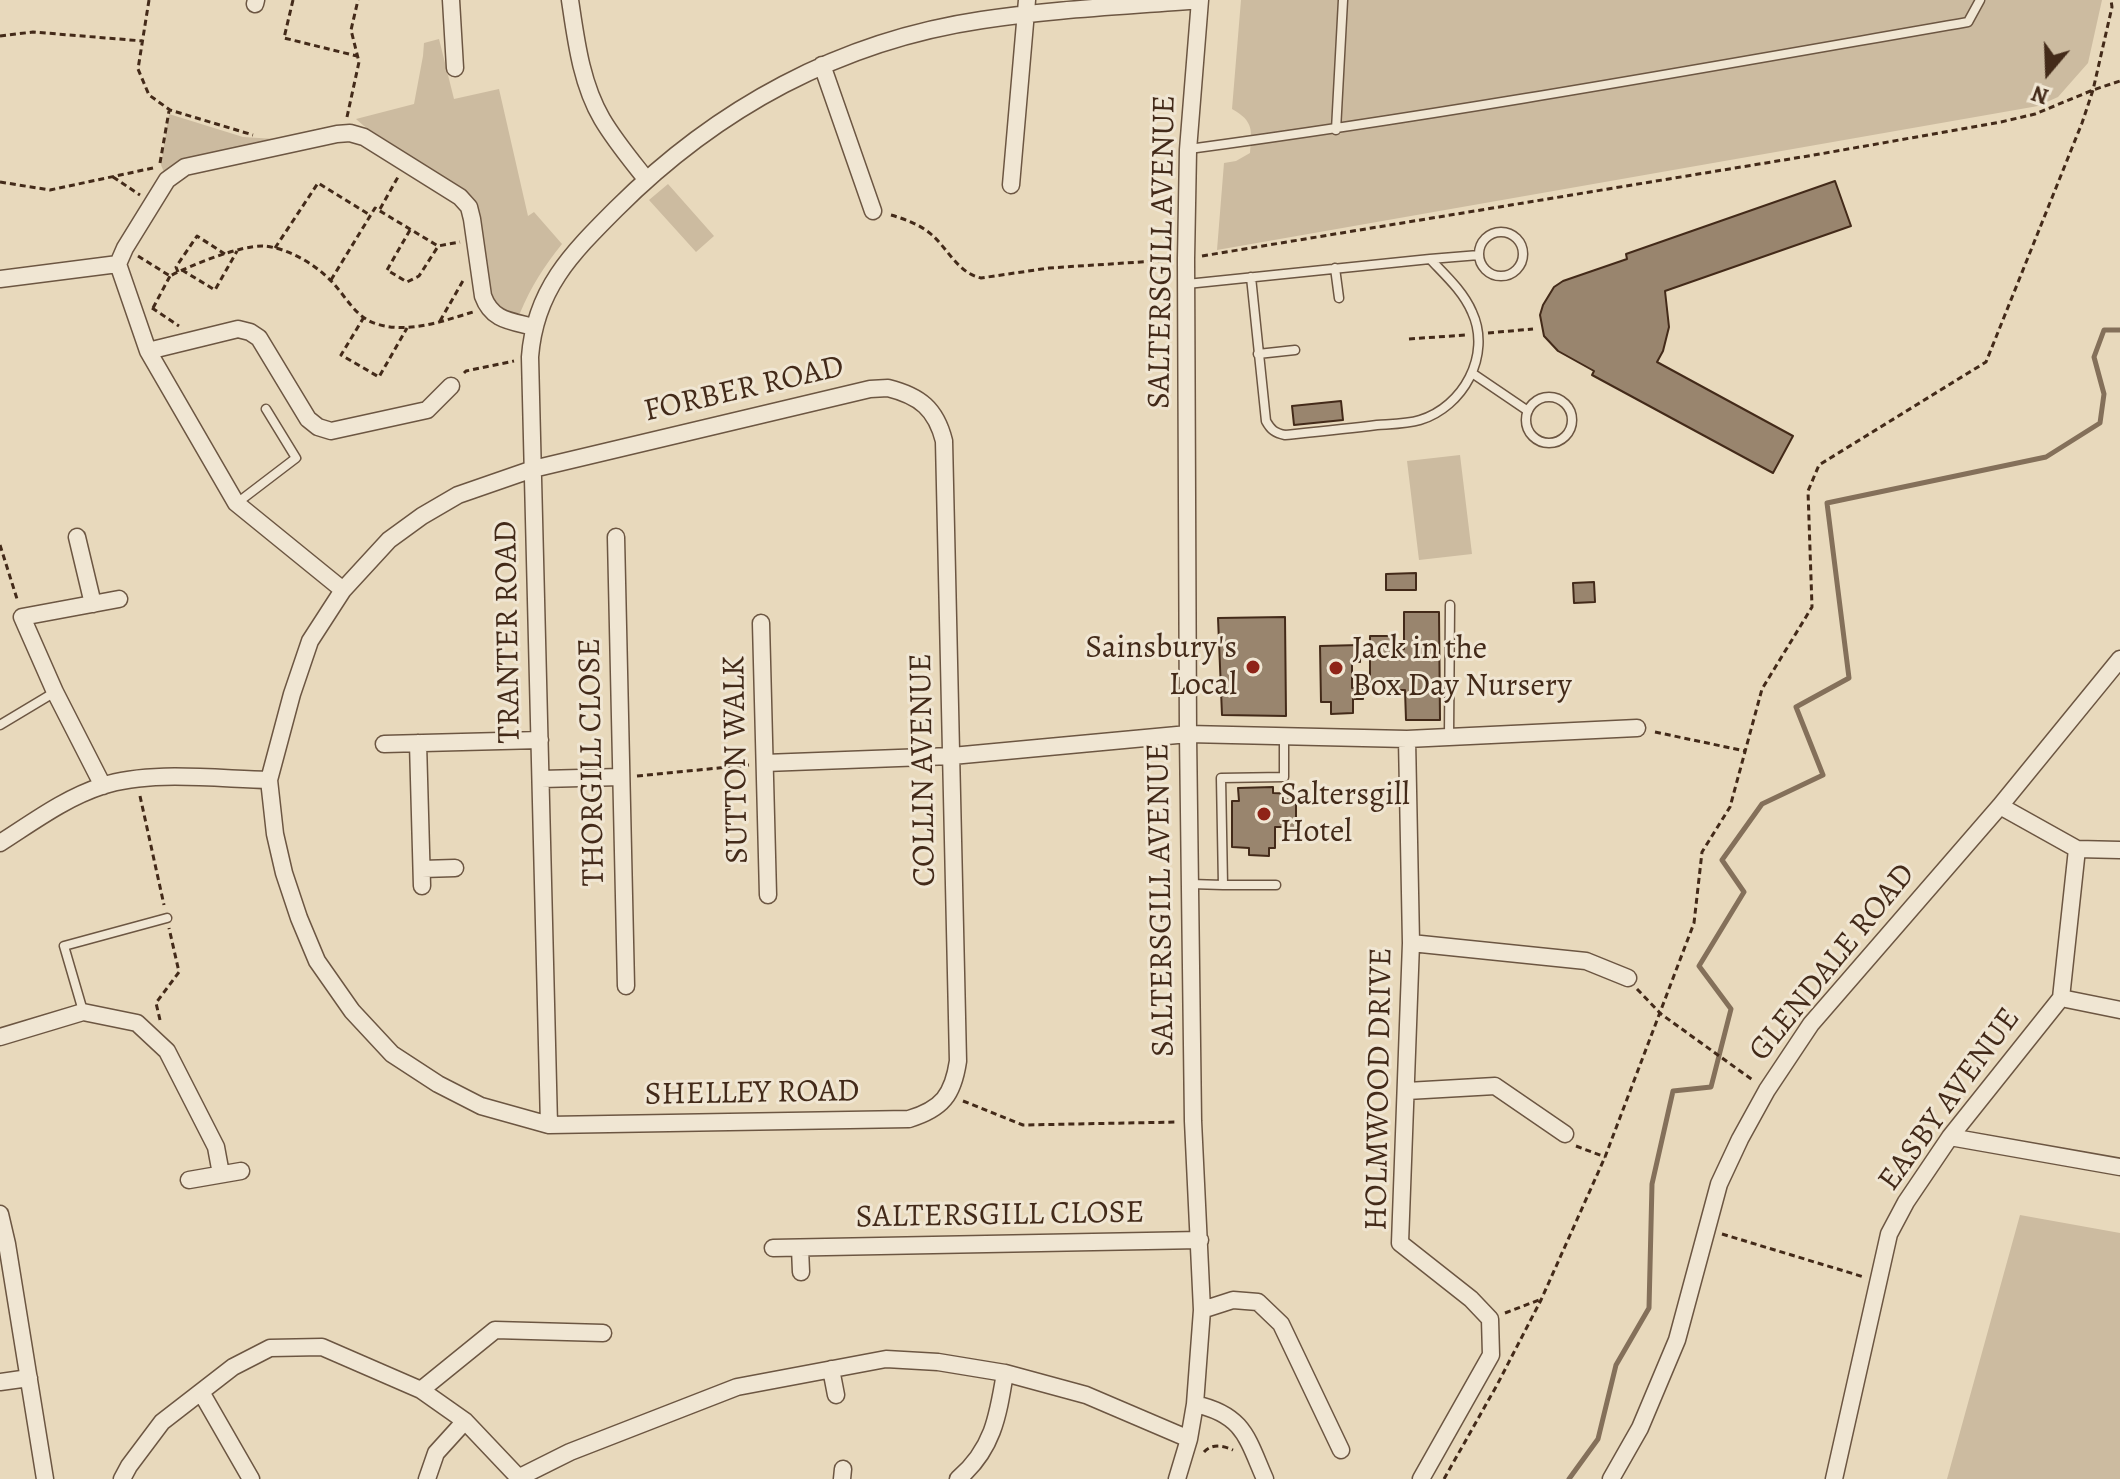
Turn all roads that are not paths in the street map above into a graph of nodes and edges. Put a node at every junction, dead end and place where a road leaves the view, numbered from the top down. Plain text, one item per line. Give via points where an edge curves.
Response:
1 (451, 0) edge
2 (570, 0) edge
3 (1200, 0) edge
4 (1343, 0) edge
5 (1980, 0) edge
6 (1026, 7) edge
7 (822, 65) junction
8 (455, 68) dead end
9 (1336, 130) junction
10 (1188, 150) junction
11 (646, 179) junction
12 (1011, 185) dead end
13 (873, 211) road end
14 (1479, 255) junction
15 (122, 256) junction
16 (1430, 259) junction
17 (1335, 268) junction
18 (1251, 277) junction
19 (0, 279) edge
20 (1187, 284) junction
21 (1339, 298) dead end
22 (534, 327) junction
23 (1295, 350) dead end
24 (148, 351) junction
25 (1258, 354) junction
26 (1472, 373) junction
27 (451, 386) road end
28 (266, 409) dead end
29 (1528, 411) junction
30 (944, 441) joint
31 (533, 469) junction
32 (236, 503) junction
33 (77, 537) dead end
34 (616, 537) dead end
35 (343, 590) junction
36 (119, 599) dead end
37 (93, 604) junction
38 (1450, 605) dead end
39 (761, 623) dead end
40 (2120, 659) edge
41 (55, 692) junction
42 (0, 725) edge
43 (1637, 728) road end
44 (1188, 734) junction
45 (1284, 736) junction
46 (1449, 737) junction
47 (1407, 739) junction
48 (540, 740) junction
49 (418, 743) junction
50 (384, 744) dead end
51 (952, 756) junction
52 (765, 763) junction
53 (621, 777) junction
54 (541, 779) junction
55 (269, 780) junction
56 (103, 786) junction
57 (2000, 806) junction
58 (0, 843) edge
59 (2077, 849) junction
60 (2120, 850) edge
61 (455, 868) dead end
62 (422, 869) junction
63 (1190, 884) junction
64 (1223, 885) junction
65 (1276, 885) dead end
66 (422, 886) dead end
67 (768, 895) dead end
68 (167, 918) dead end
69 (1411, 943) junction
70 (1628, 978) road end
71 (626, 986) dead end
72 (2061, 998) junction
73 (2120, 1010) edge
74 (83, 1012) junction
75 (0, 1037) edge
76 (1407, 1091) junction
77 (948, 1095) joint
78 (549, 1125) junction
79 (1565, 1134) road end
80 (1950, 1137) junction
81 (2120, 1167) edge
82 (241, 1171) dead end
83 (221, 1174) junction
84 (189, 1180) dead end
85 (0, 1214) edge
86 (1200, 1240) junction
87 (773, 1248) dead end
88 (800, 1248) junction
89 (801, 1272) dead end
90 (1202, 1310) junction
91 (603, 1333) dead end
92 (831, 1369) junction
93 (1005, 1373) junction
94 (29, 1378) junction
95 (0, 1382) edge
96 (421, 1390) junction
97 (201, 1392) junction
98 (836, 1395) dead end
99 (1195, 1404) junction
100 (465, 1421) junction
101 (1189, 1439) junction
102 (1341, 1450) dead end
103 (520, 1478) edge
104 (962, 1478) edge
105 (45, 1479) edge
106 (122, 1479) edge
107 (251, 1479) edge
108 (427, 1479) edge
109 (1177, 1479) edge
110 (1265, 1479) edge
111 (1421, 1479) edge
112 (1611, 1479) edge
113 (1834, 1479) edge

1 - 8 street
2 - 11 street via 578,50 600,116
3 - 6 street, TRANTER ROAD
3 - 10 street, SALTERSGILL AVENUE
4 - 9 lane
5 - 9 lane via 1968,22
6 - 7 street, TRANTER ROAD via 927,30
6 - 12 street
7 - 11 street, TRANTER ROAD via 734,112
7 - 13 street
9 - 10 lane
10 - 20 street, SALTERSGILL AVENUE
11 - 22 street, TRANTER ROAD via 552,282
14 - 14 lane via 1488,237 1501,232 1514,236 1524,254 1513,274 1498,276 1485,269
14 - 16 lane
15 - 19 street
15 - 22 street via 167,180 185,167 350,133 460,197 469,207 487,308 496,317
15 - 24 street
16 - 17 lane
16 - 26 lane via 1473,312 1479,333
17 - 18 lane
17 - 21 lane
18 - 20 lane
18 - 25 lane
20 - 44 street, SALTERSGILL AVENUE
22 - 31 street, TRANTER ROAD
23 - 25 lane
24 - 27 street via 238,329 250,332 259,338 308,419 331,431 427,410
24 - 32 street
25 - 26 lane via 1266,421 1276,434 1285,435 1417,421 1458,397
26 - 29 lane
28 - 32 lane via 296,458
29 - 29 lane via 1539,400 1555,398 1568,406 1571,428 1562,440 1540,442 1529,432
30 - 31 street, FORBER ROAD via 933,413 921,401 905,392 870,389
30 - 51 street, COLLIN AVENUE
31 - 35 street, FORBER ROAD via 458,495 422,516 389,540
31 - 48 street, TRANTER ROAD
32 - 35 street
33 - 37 street
34 - 53 street, THORGILL CLOSE
35 - 55 street, FORBER ROAD via 310,641
36 - 37 street
37 - 41 street via 22,617
38 - 46 lane
39 - 52 street, SUTTON WALK
40 - 57 street, GLENDALE ROAD
41 - 42 lane
41 - 56 street
43 - 46 street
44 - 45 street
44 - 51 street
44 - 63 street, SALTERSGILL AVENUE
45 - 47 street
45 - 64 lane via 1284,777 1221,778
46 - 47 street
47 - 69 street, HOLMWOOD DRIVE
48 - 49 street
48 - 54 street, TRANTER ROAD
49 - 50 street
49 - 62 street
51 - 52 street
51 - 77 street, COLLIN AVENUE via 958,1061
52 - 67 street, SUTTON WALK
53 - 54 street
53 - 71 street, THORGILL CLOSE
54 - 78 street, TRANTER ROAD
55 - 56 street via 159,777
55 - 78 street, SHELLEY ROAD via 275,834 299,918 317,961 352,1011 392,1054 438,1084 481,1106
56 - 58 street
57 - 59 street
57 - 112 street, GLENDALE ROAD via 1811,1024 1767,1090 1719,1184 1677,1340 1640,1428
59 - 60 street
59 - 72 street, EASBY AVENUE
61 - 62 street
62 - 66 street
63 - 64 lane
63 - 86 street, SALTERSGILL AVENUE
64 - 65 lane
68 - 74 lane via 64,946
69 - 70 street via 1586,961
69 - 76 street, HOLMWOOD DRIVE
72 - 73 street
72 - 80 street, EASBY AVENUE
74 - 75 street
74 - 83 street via 137,1023 167,1051 216,1147
76 - 79 street via 1495,1086
76 - 111 street, HOLMWOOD DRIVE via 1400,1243 1490,1319 1491,1355
77 - 78 street, SHELLEY ROAD via 924,1115 909,1119
80 - 81 street
80 - 113 street, EASBY AVENUE via 1889,1234
82 - 83 street
83 - 84 street
85 - 94 street
86 - 88 street, SALTERSGILL CLOSE
86 - 90 street, SALTERSGILL AVENUE
87 - 88 street, SALTERSGILL CLOSE
88 - 89 street
90 - 99 street, SALTERSGILL AVENUE
90 - 102 street via 1233,1300 1258,1302 1281,1324
91 - 96 street via 495,1330
92 - 93 street via 886,1359
92 - 98 street
92 - 103 street via 737,1387 570,1452
93 - 101 street via 1086,1395
93 - 104 street via 997,1422
94 - 95 street
94 - 105 street
96 - 97 street via 322,1347 270,1348
96 - 100 street
97 - 106 street via 162,1422
97 - 107 street
99 - 101 street, SALTERSGILL AVENUE
99 - 110 street via 1216,1409 1243,1429
100 - 103 street
100 - 108 street via 436,1453
101 - 109 street, SALTERSGILL AVENUE

